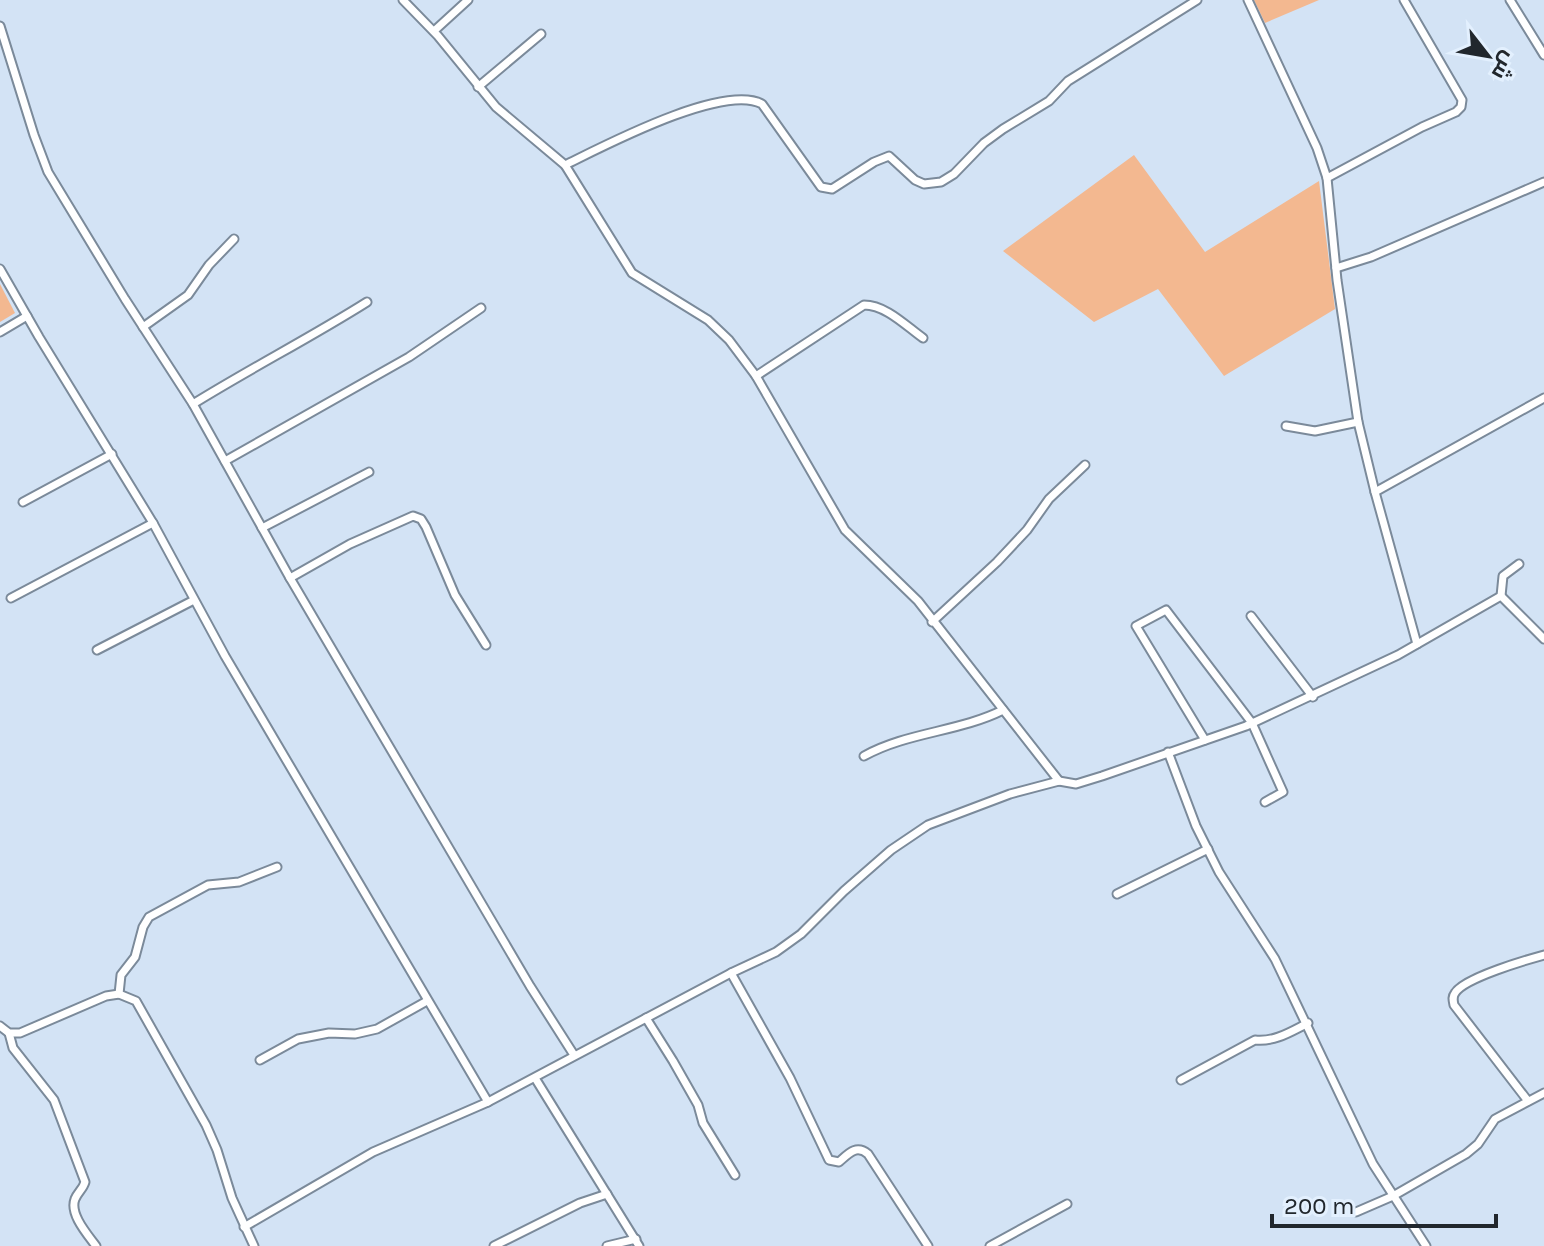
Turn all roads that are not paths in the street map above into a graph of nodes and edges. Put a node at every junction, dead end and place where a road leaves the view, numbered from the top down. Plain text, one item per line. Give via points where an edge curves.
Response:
1 (403, 0) edge
2 (468, 0) edge
3 (1197, 0) edge
4 (1248, 0) edge
5 (1404, 0) edge
6 (1510, 0) edge
7 (0, 26) edge
8 (434, 31) junction
9 (541, 34) dead end
10 (1544, 55) edge
11 (478, 87) junction
12 (565, 165) junction
13 (1327, 178) junction
14 (1544, 182) edge
15 (234, 239) dead end
16 (1336, 268) junction
17 (0, 269) edge
18 (367, 302) dead end
19 (481, 308) dead end
20 (27, 316) junction
21 (143, 327) junction
22 (0, 332) edge
23 (923, 338) dead end
24 (756, 376) junction
25 (1544, 398) edge
26 (193, 404) junction
27 (1358, 422) junction
28 (1286, 426) dead end
29 (112, 454) junction
30 (225, 461) junction
31 (1085, 465) dead end
32 (369, 472) dead end
33 (1375, 492) junction
34 (23, 502) dead end
35 (153, 523) junction
36 (262, 528) junction
37 (1519, 564) dead end
38 (290, 578) junction
39 (1501, 596) junction
40 (11, 598) dead end
41 (194, 600) junction
42 (1251, 616) dead end
43 (932, 622) junction
44 (1544, 639) edge
45 (1417, 644) junction
46 (486, 645) dead end
47 (97, 650) dead end
48 (1313, 697) junction
49 (1003, 710) junction
50 (1252, 723) junction
51 (1205, 740) junction
52 (1168, 752) junction
53 (864, 756) dead end
54 (1059, 781) junction
55 (1265, 802) dead end
56 (1208, 849) junction
57 (277, 867) dead end
58 (1117, 894) dead end
59 (1544, 955) edge
60 (731, 973) junction
61 (119, 994) junction
62 (427, 1001) junction
63 (646, 1018) junction
64 (1308, 1023) junction
65 (0, 1026) edge
66 (9, 1033) junction
67 (574, 1055) junction
68 (260, 1060) dead end
69 (535, 1078) junction
70 (1181, 1080) dead end
71 (1544, 1093) edge
72 (1528, 1101) junction
73 (488, 1102) junction
74 (735, 1175) dead end
75 (607, 1194) junction
76 (1393, 1196) junction
77 (1067, 1204) dead end
78 (1356, 1212) dead end
79 (244, 1227) junction
80 (638, 1243) edge
81 (96, 1246) edge
82 (254, 1246) edge
83 (494, 1246) edge
84 (607, 1246) edge
85 (928, 1246) edge
86 (990, 1246) edge
87 (1426, 1246) edge

1 - 8 street
2 - 8 street
3 - 12 street via 1068,81 941,182 915,180 889,156 827,190 762,104 745,99 680,113
4 - 13 street
5 - 13 street via 1462,100 1461,107
6 - 10 street
7 - 21 street via 48,172
8 - 11 street
9 - 11 street
11 - 12 street
12 - 24 street via 632,273 708,320
13 - 16 street
14 - 16 street
15 - 21 street via 188,295
16 - 27 street
17 - 20 street
18 - 26 street
19 - 30 street via 409,357
20 - 22 street
20 - 29 street
21 - 26 street
23 - 24 street via 884,310 864,305
24 - 43 street via 845,530 918,601
25 - 33 street
26 - 30 street
27 - 28 street via 1315,431
27 - 33 street
29 - 34 street
29 - 35 street
30 - 36 street
31 - 43 street via 997,562
32 - 36 street
33 - 45 street
35 - 40 street
35 - 41 street
36 - 38 street
37 - 39 street via 1503,576
38 - 46 street via 413,516 426,527 455,595
38 - 67 street
39 - 44 street
39 - 45 street
41 - 47 street
41 - 62 street
42 - 48 street
43 - 49 street
45 - 48 street
48 - 50 street
49 - 53 street
49 - 54 street
50 - 51 street
50 - 51 street via 1166,610 1136,626
50 - 55 street via 1283,792
51 - 52 street
52 - 54 street via 1076,784
52 - 56 street
54 - 60 street via 1010,794 907,837 801,934
56 - 58 street
56 - 64 street
57 - 61 street via 239,882 208,885 149,917 135,957 121,975
59 - 72 street via 1461,987 1453,1000
60 - 63 street
60 - 85 street via 829,1160 839,1162 856,1149 868,1154
61 - 66 street
61 - 79 street via 136,1001 206,1125
62 - 68 street via 377,1029 298,1039
62 - 73 street
63 - 67 street
63 - 74 street
64 - 70 street via 1275,1040 1255,1040
64 - 76 street
65 - 66 street
66 - 81 street via 13,1048 54,1100 85,1182 74,1207
67 - 69 street
69 - 73 street
69 - 75 street
71 - 72 street
72 - 76 street via 1495,1119 1466,1154
73 - 79 street via 373,1152
75 - 80 street
75 - 83 street
76 - 78 street
76 - 87 street
77 - 86 street
79 - 82 street
80 - 84 street

